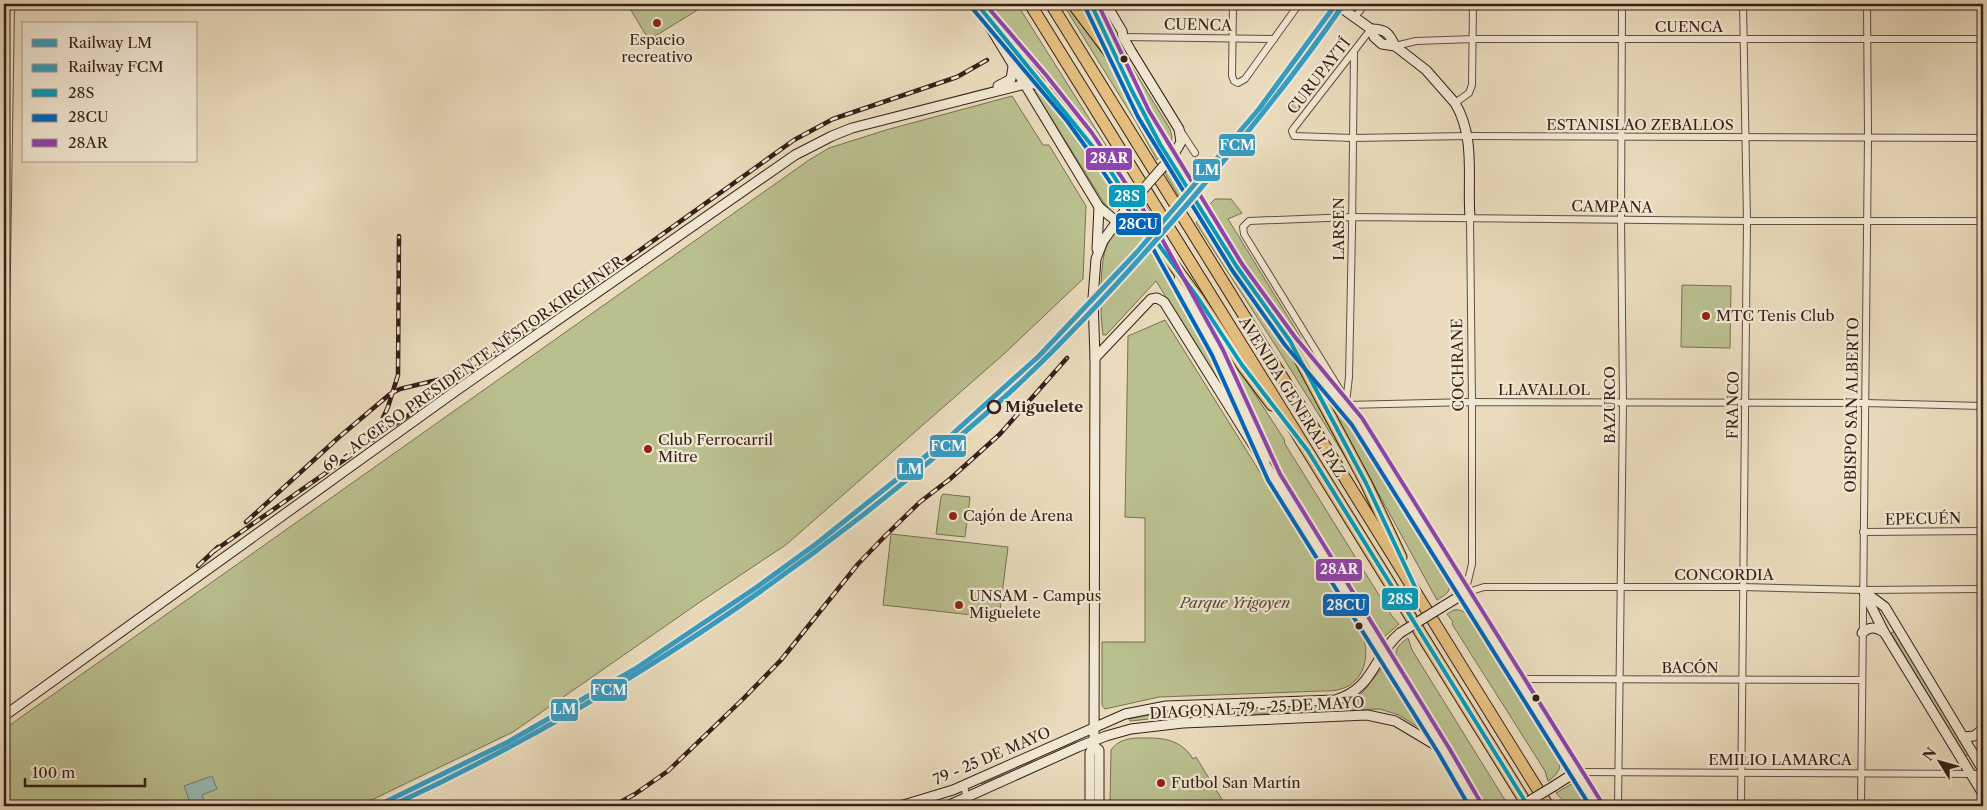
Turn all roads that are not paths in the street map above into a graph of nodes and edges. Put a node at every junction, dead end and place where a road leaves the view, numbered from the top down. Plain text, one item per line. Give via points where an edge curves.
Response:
1 (11, 4) edge
2 (977, 4) edge
3 (1030, 4) edge
4 (1051, 4) edge
5 (1073, 4) edge
6 (1091, 4) edge
7 (1100, 4) edge
8 (1106, 4) edge
9 (1233, 4) edge
10 (1299, 4) edge
11 (1336, 4) edge
12 (1364, 4) edge
13 (1474, 4) edge
14 (1622, 4) edge
15 (1744, 4) edge
16 (1867, 4) edge
17 (1355, 17) junction
18 (1371, 29) junction
19 (1123, 37) junction
20 (1233, 38) junction
21 (1866, 38) junction
22 (1274, 39) junction
23 (1474, 39) junction
24 (1983, 39) edge
25 (1622, 40) junction
26 (1744, 40) junction
27 (1395, 46) junction
28 (1354, 52) junction
29 (1119, 65) junction
30 (1013, 68) junction
31 (7, 79) edge
32 (1024, 84) junction
33 (1045, 86) junction
34 (987, 92) junction
35 (1455, 103) junction
36 (1179, 129) junction
37 (1467, 136) junction
38 (1296, 137) joint
39 (1622, 137) junction
40 (1353, 138) junction
41 (1746, 138) junction
42 (1868, 138) junction
43 (1983, 138) edge
44 (1195, 153) dead end
45 (6, 178) edge
46 (1099, 207) junction
47 (1352, 217) junction
48 (1470, 217) junction
49 (1621, 220) junction
50 (1866, 220) junction
51 (1116, 221) junction
52 (1747, 221) junction
53 (1983, 221) edge
54 (1243, 227) joint
55 (1153, 237) junction
56 (1096, 259) junction
57 (5, 315) edge
58 (1290, 340) junction
59 (1095, 358) junction
60 (1472, 402) junction
61 (1623, 403) junction
62 (1865, 403) junction
63 (1746, 404) junction
64 (1346, 406) junction
65 (1983, 406) edge
66 (4, 427) edge
67 (1308, 450) junction
68 (4, 460) edge
69 (1274, 477) junction
70 (1983, 531) edge
71 (1863, 532) junction
72 (1742, 587) junction
73 (1620, 588) junction
74 (1983, 589) edge
75 (1863, 590) junction
76 (1465, 593) junction
77 (1424, 606) junction
78 (1896, 624) junction
79 (1884, 632) junction
80 (1862, 633) junction
81 (1382, 651) junction
82 (1518, 679) junction
83 (1621, 680) junction
84 (1862, 680) junction
85 (1741, 681) junction
86 (1983, 715) edge
87 (4, 716) edge
88 (1093, 728) junction
89 (1983, 729) edge
90 (1963, 737) junction
91 (1094, 744) junction
92 (1444, 751) junction
93 (1983, 770) edge
94 (1576, 772) junction
95 (1619, 772) junction
96 (1860, 773) junction
97 (1741, 774) junction
98 (1971, 774) junction
99 (1983, 774) edge
100 (964, 785) junction
101 (1983, 793) edge
102 (967, 796) junction
103 (900, 806) edge
104 (947, 806) edge
105 (968, 806) edge
106 (1090, 806) edge
107 (1099, 806) edge
108 (1476, 806) edge
109 (1521, 806) edge
110 (1528, 806) edge
111 (1550, 806) edge
112 (1597, 806) edge
113 (1618, 806) edge
114 (1741, 806) edge
115 (1861, 806) edge
116 (1982, 806) edge

1 - 31 street
2 - 30 street
2 - 33 street
3 - 67 highway, AVENIDA GENERAL PAZ
4 - 77 highway, AVENIDA GENERAL PAZ
5 - 29 highway
6 - 29 street, AVENIDA GENERAL PAZ
7 - 19 street via 1117,34
8 - 19 street
9 - 20 street
10 - 22 street
11 - 17 street
12 - 17 street, CURUPAYTÍ
13 - 23 street
14 - 25 street, BAZURCO
15 - 26 street, FRANCO
16 - 21 street, OBISPO SAN ALBERTO
17 - 18 street
18 - 27 street via 1380,29 1390,36
18 - 28 street, CURUPAYTÍ
19 - 20 street, CUENCA
19 - 36 street
20 - 22 street, CUENCA
20 - 22 street via 1232,76 1234,81 1241,82
21 - 24 street, CUENCA
21 - 26 street, CUENCA
21 - 42 street, OBISPO SAN ALBERTO
23 - 25 street, CUENCA
23 - 27 street, CUENCA via 1416,41
23 - 35 street via 1472,85 1469,92
25 - 26 street, CUENCA
25 - 39 street, BAZURCO
26 - 41 street, FRANCO
27 - 35 street via 1430,74
28 - 38 street, CURUPAYTÍ via 1294,128 1292,134
28 - 40 street, LARSEN
29 - 58 street, AVENIDA GENERAL PAZ via 1178,173 1237,267
30 - 32 street
30 - 34 street, 69 - ACCESO PRESIDENTE NÉSTOR KIRCHNER via 1013,76 1008,82
31 - 45 street
32 - 33 street
32 - 34 street, 69 - ACCESO PRESIDENTE NÉSTOR KIRCHNER
32 - 46 street
33 - 55 street via 1102,158
34 - 87 street, 69 - ACCESO PRESIDENTE NÉSTOR KIRCHNER via 852,128 795,155 457,390
35 - 37 street, COCHRANE
36 - 44 street
36 - 51 street, bridge via 1181,142 1174,154
37 - 39 street, ESTANISLAO ZEBALLOS
37 - 40 street, ESTANISLAO ZEBALLOS
37 - 48 street, COCHRANE
38 - 40 street, ESTANISLAO ZEBALLOS
39 - 41 street, ESTANISLAO ZEBALLOS
39 - 49 street, BAZURCO
40 - 47 street, LARSEN
41 - 42 street, ESTANISLAO ZEBALLOS
41 - 52 street, FRANCO
42 - 43 street, ESTANISLAO ZEBALLOS
42 - 50 street, OBISPO SAN ALBERTO
45 - 57 street
46 - 51 street
46 - 56 street
47 - 48 street, CAMPANA
47 - 54 street, CAMPANA via 1252,220
47 - 64 street, LARSEN
48 - 49 street, CAMPANA
48 - 60 street, COCHRANE
49 - 52 street, CAMPANA
49 - 61 street, BAZURCO
50 - 52 street, CAMPANA
50 - 53 street, CAMPANA
50 - 62 street, OBISPO SAN ALBERTO
51 - 56 street
52 - 63 street, FRANCO
54 - 64 street, AVENIDA GENERAL PAZ via 1244,234 1340,390
55 - 67 highway via 1237,358
55 - 69 street via 1197,313
56 - 59 street via 1093,298
57 - 66 street
58 - 64 street, AVENIDA GENERAL PAZ
58 - 77 highway via 1366,483
59 - 69 street via 1151,299 1164,302
59 - 88 street
60 - 61 street, LLAVALLOL
60 - 64 street, LLAVALLOL
60 - 76 street, COCHRANE via 1472,564
61 - 63 street, LLAVALLOL
61 - 73 street, BAZURCO
62 - 63 street, LLAVALLOL
62 - 65 street, LLAVALLOL
62 - 71 street, OBISPO SAN ALBERTO
63 - 72 street, FRANCO
64 - 76 street, AVENIDA GENERAL PAZ
66 - 68 street
67 - 110 highway, AVENIDA GENERAL PAZ
69 - 81 street
70 - 71 street, EPECUÉN
71 - 75 street, OBISPO SAN ALBERTO
72 - 73 street, CONCORDIA
72 - 75 street, CONCORDIA
72 - 85 street, FRANCO
73 - 76 street, CONCORDIA via 1484,587
73 - 83 street, BAZURCO
74 - 75 street, CONCORDIA
75 - 78 street via 1885,607
75 - 79 street
75 - 80 street, OBISPO SAN ALBERTO
76 - 81 street, DIAGONAL 79 - 25 DE MAYO, bridge via 1400,633
76 - 82 street, AVENIDA GENERAL PAZ
77 - 111 highway, AVENIDA GENERAL PAZ
78 - 79 street
78 - 90 street
79 - 80 street via 1871,627
79 - 98 street
80 - 84 street, OBISPO SAN ALBERTO
81 - 88 street, DIAGONAL 79 - 25 DE MAYO via 1364,684 1335,700 1156,708 1125,714
81 - 92 street
82 - 83 street, BACÓN
82 - 94 street, AVENIDA GENERAL PAZ
83 - 85 street, BACÓN
83 - 95 street, BAZURCO
84 - 85 street, BACÓN
84 - 96 street, OBISPO SAN ALBERTO
85 - 97 street, FRANCO
86 - 89 street
88 - 91 street
88 - 100 street, 79 - 25 DE MAYO
89 - 90 street via 1974,736
89 - 93 street
90 - 93 street
91 - 92 street, DIAGONAL 79 - 25 DE MAYO via 1131,729 1183,723 1367,715 1400,724
91 - 102 street, 79 - 25 DE MAYO
91 - 106 street via 1090,753
91 - 107 street via 1099,750
92 - 108 street
93 - 99 street
94 - 95 street, EMILIO LAMARCA
94 - 109 street, bridge
94 - 112 street, AVENIDA GENERAL PAZ
95 - 97 street, EMILIO LAMARCA
95 - 113 street, BAZURCO
96 - 97 street, EMILIO LAMARCA
96 - 98 street, EMILIO LAMARCA
96 - 115 street, OBISPO SAN ALBERTO
97 - 114 street, FRANCO
98 - 99 street, EMILIO LAMARCA
98 - 101 street
99 - 101 street
100 - 102 street
100 - 103 street, 79 - 25 DE MAYO
101 - 116 street
102 - 104 street, 79 - 25 DE MAYO
102 - 105 street

